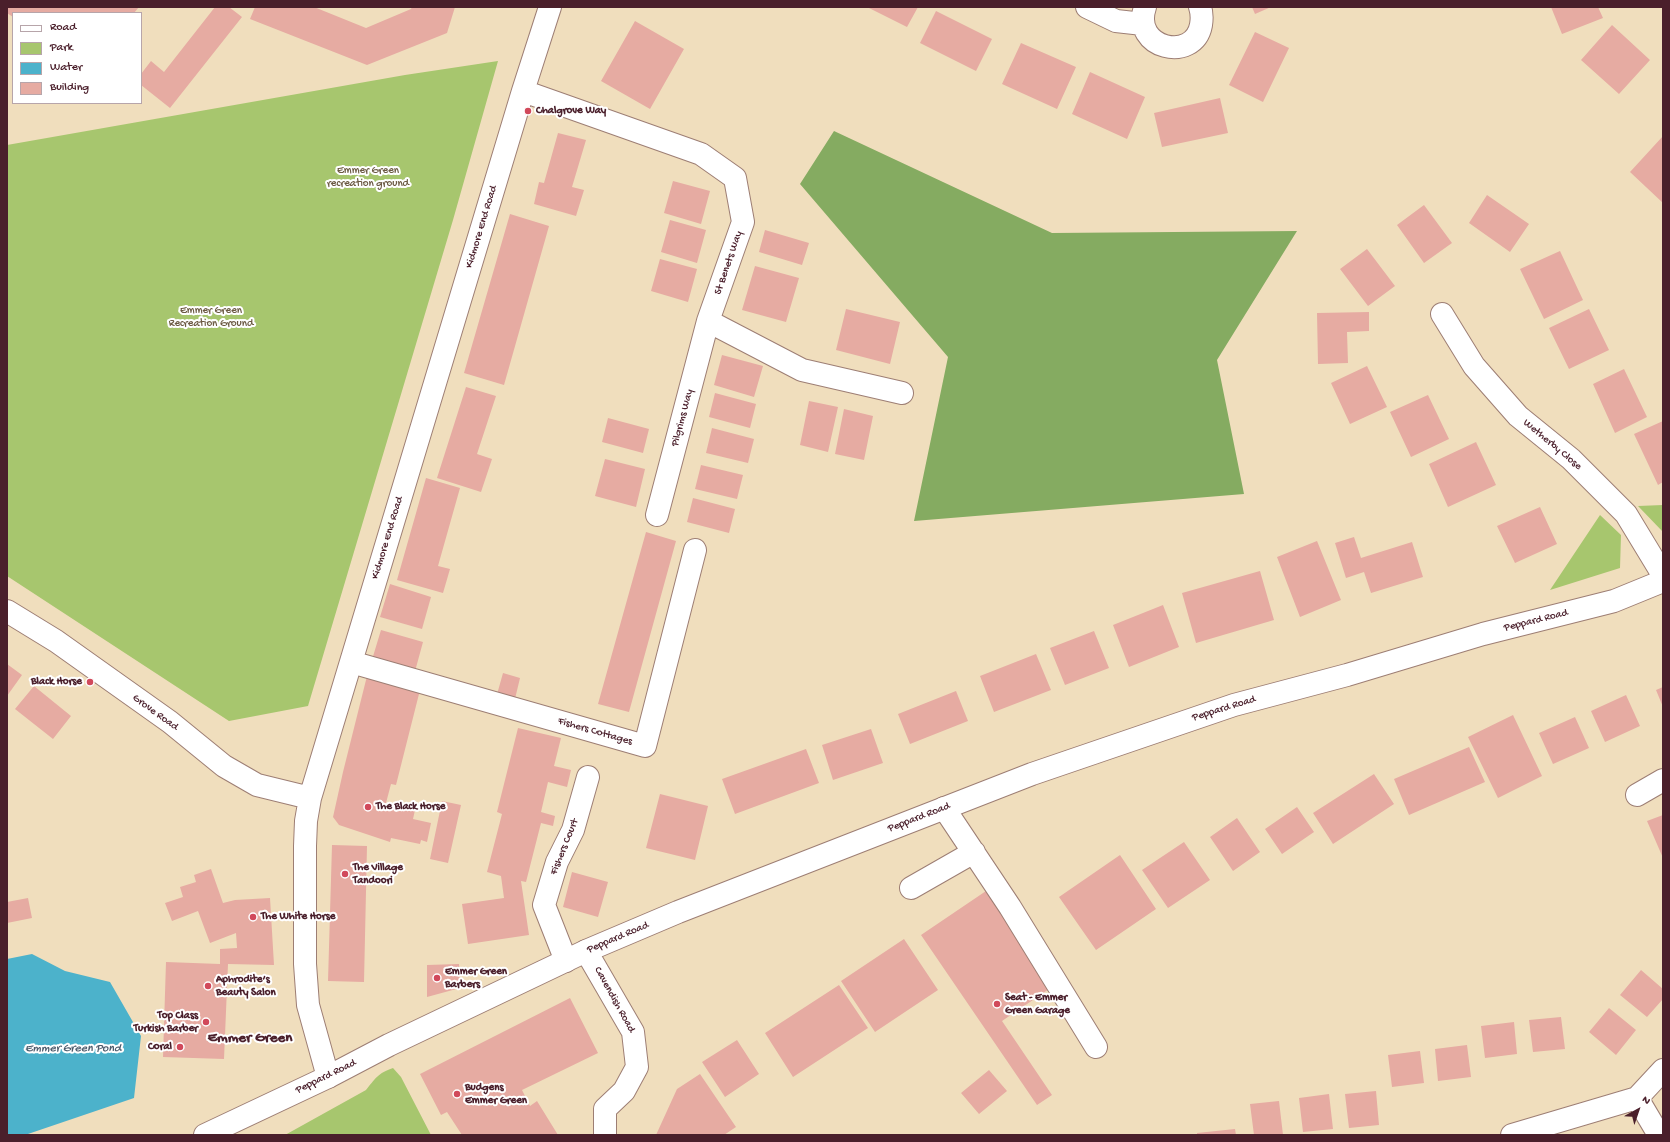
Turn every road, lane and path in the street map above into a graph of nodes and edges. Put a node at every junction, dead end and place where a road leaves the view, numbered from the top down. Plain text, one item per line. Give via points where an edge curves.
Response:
1 (550, 7) edge
2 (1087, 7) edge
3 (1200, 7) edge
4 (1144, 15) edge
5 (523, 91) junction
6 (1442, 314) dead end
7 (708, 321) junction
8 (902, 393) dead end
9 (657, 515) dead end
10 (695, 550) dead end
11 (1663, 575) edge
12 (1663, 581) edge
13 (7, 611) edge
14 (351, 662) junction
15 (588, 777) dead end
16 (1663, 780) edge
17 (1637, 795) dead end
18 (310, 798) junction
19 (944, 808) junction
20 (974, 852) junction
21 (911, 888) dead end
22 (586, 951) junction
23 (566, 961) junction
24 (1096, 1047) dead end
25 (1663, 1070) edge
26 (328, 1077) junction
27 (1637, 1098) junction
28 (205, 1135) edge
29 (605, 1135) edge
30 (1512, 1135) edge
31 (1658, 1135) edge

1 - 5 street, Kidmore End Road
2 - 4 street via 1116,21
3 - 4 street via 1202,19 1196,37 1180,47 1160,45 1153,40 1146,33
5 - 7 street, St Benets Way via 701,154 735,178 743,222
5 - 14 street, Kidmore End Road
6 - 11 street, Wetherby Close via 1474,366 1518,416 1571,458 1626,514
7 - 8 street via 802,370
7 - 9 street, Pilgrims Way
10 - 14 street, Fishers Cottages via 645,746
12 - 19 street, Peppard Road via 1614,601 1484,634 1347,675 1234,705 1032,774
13 - 18 street, Grove Road via 170,722 224,766 256,785
14 - 18 street, Kidmore End Road
15 - 23 street, Fishers Court via 573,830 557,862 544,905
16 - 17 street
18 - 26 street, Kidmore End Road via 305,846 305,964 308,1005
19 - 20 street
19 - 22 street, Peppard Road via 678,912
20 - 21 street
20 - 24 street
22 - 23 street, Peppard Road
22 - 29 street, Cavendish Road via 633,1032 637,1067 624,1091 605,1108
23 - 26 street, Peppard Road via 389,1045
25 - 27 street
26 - 28 street, Peppard Road
27 - 30 street
27 - 31 street

